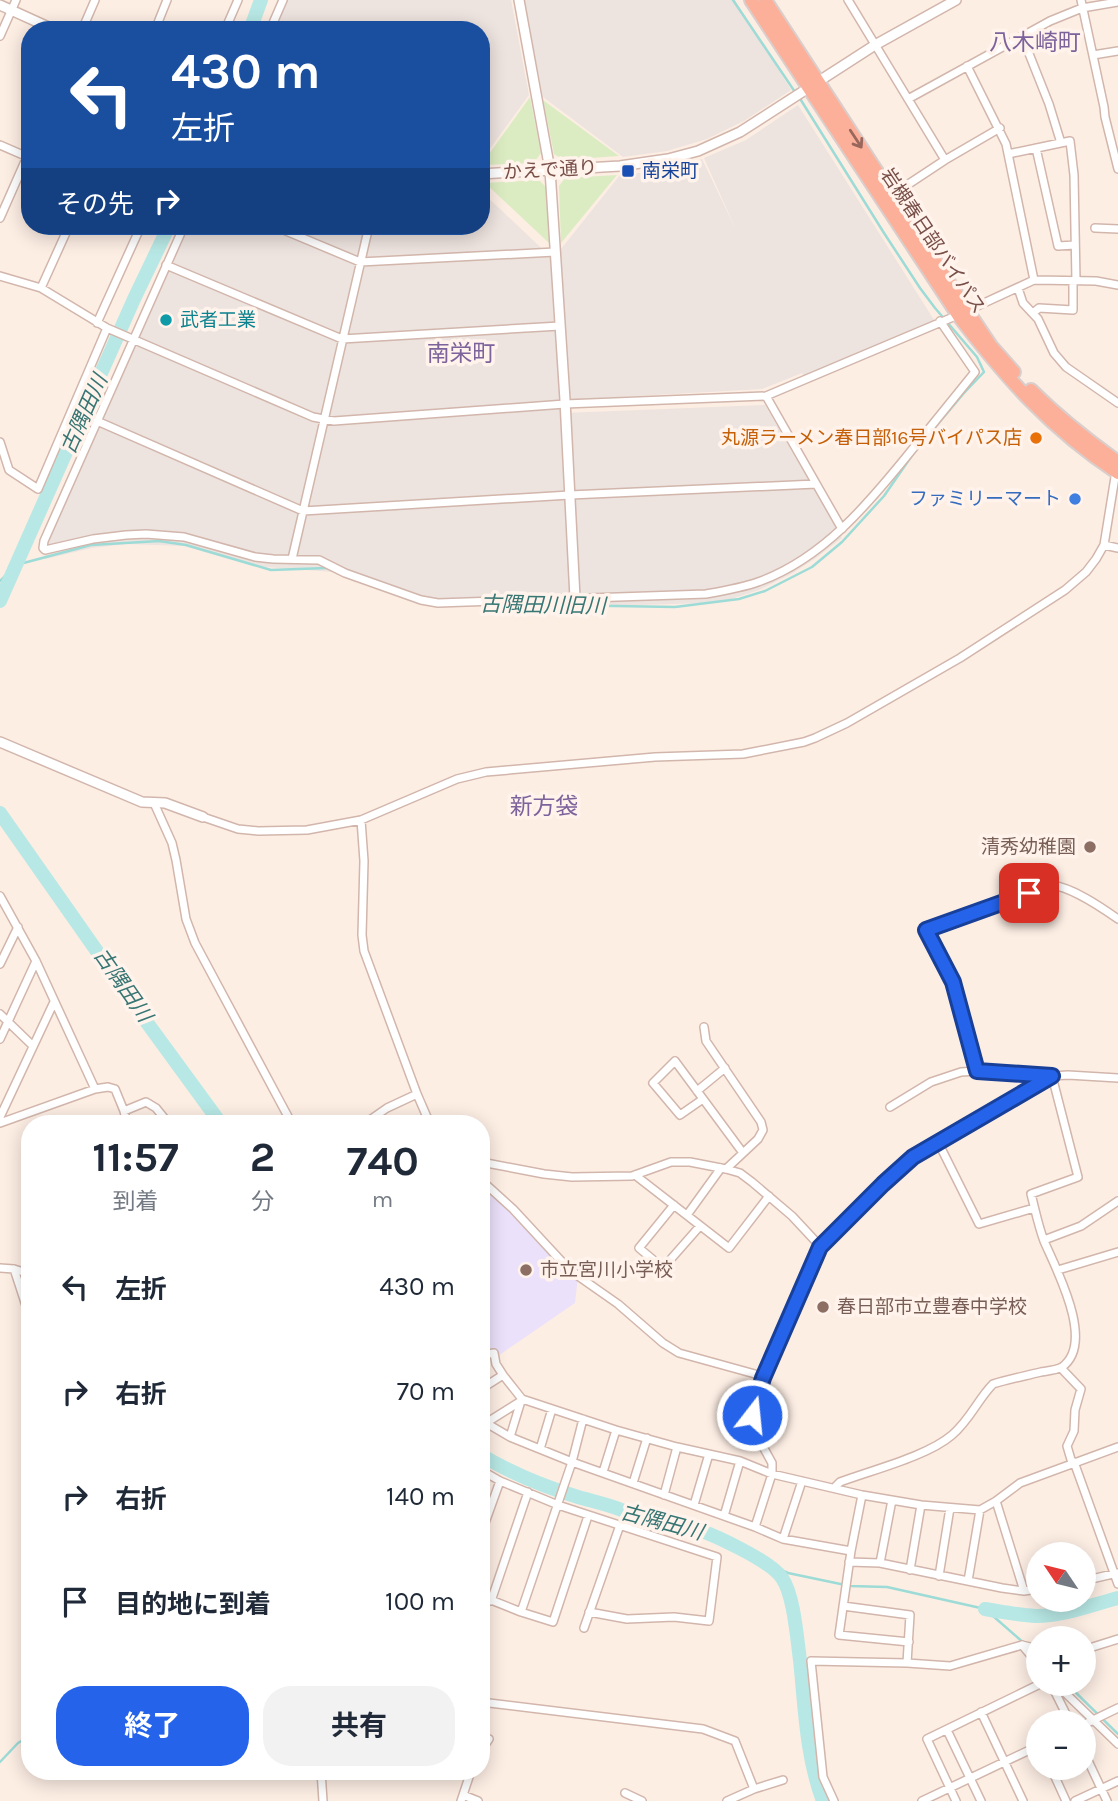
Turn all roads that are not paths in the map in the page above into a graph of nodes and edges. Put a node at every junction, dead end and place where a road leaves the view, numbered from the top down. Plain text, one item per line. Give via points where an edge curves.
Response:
1 (16, 0) edge
2 (95, 0) edge
3 (167, 0) edge
4 (238, 0) edge
5 (283, 0) edge
6 (519, 0) edge
7 (751, 0) edge
8 (765, 0) edge
9 (848, 0) edge
10 (956, 0) edge
11 (1118, 2) edge
12 (1082, 4) edge
13 (0, 5) edge
14 (11, 10) junction
15 (35, 21) edge
16 (86, 21) edge
17 (159, 21) edge
18 (229, 21) edge
19 (274, 21) edge
20 (0, 36) edge
21 (1022, 36) junction
22 (875, 45) junction
23 (1118, 51) edge
24 (1093, 55) junction
25 (967, 66) junction
26 (814, 84) junction
27 (908, 99) junction
28 (1000, 128) junction
29 (1061, 143) junction
30 (0, 145) edge
31 (1036, 148) junction
32 (21, 152) edge
33 (1009, 154) junction
34 (945, 160) junction
35 (1118, 169) edge
36 (550, 170) junction
37 (21, 172) edge
38 (490, 173) edge
39 (892, 195) junction
40 (0, 218) edge
41 (1095, 228) dead end
42 (1118, 229) edge
43 (65, 235) edge
44 (137, 235) edge
45 (180, 235) edge
46 (296, 235) edge
47 (367, 235) edge
48 (1075, 245) junction
49 (555, 252) junction
50 (360, 262) junction
51 (166, 265) junction
52 (0, 276) edge
53 (1034, 280) junction
54 (1074, 281) junction
55 (1118, 285) edge
56 (41, 288) junction
57 (1018, 288) junction
58 (963, 312) junction
59 (1033, 313) junction
60 (940, 321) junction
61 (97, 323) junction
62 (560, 326) junction
63 (107, 328) junction
64 (130, 338) junction
65 (342, 339) junction
66 (766, 396) junction
67 (1118, 403) edge
68 (565, 404) junction
69 (324, 420) junction
70 (97, 421) junction
71 (0, 442) edge
72 (1117, 467) edge
73 (816, 484) junction
74 (570, 495) junction
75 (303, 511) junction
76 (842, 529) junction
77 (1104, 545) junction
78 (1118, 548) edge
79 (292, 559) junction
80 (575, 598) junction
81 (0, 743) edge
82 (154, 803) junction
83 (203, 817) joint
84 (361, 820) junction
85 (0, 896) edge
86 (1118, 919) edge
87 (18, 927) junction
88 (36, 961) junction
89 (0, 964) edge
90 (54, 1002) junction
91 (0, 1014) edge
92 (8, 1022) junction
93 (704, 1027) dead end
94 (0, 1039) edge
95 (33, 1046) junction
96 (725, 1068) junction
97 (977, 1071) junction
98 (1052, 1076) junction
99 (1118, 1077) edge
100 (94, 1089) junction
101 (697, 1091) junction
102 (417, 1094) junction
103 (703, 1099) junction
104 (890, 1107) dead end
105 (124, 1111) junction
106 (21, 1115) edge
107 (22, 1115) edge
108 (125, 1115) edge
109 (162, 1115) edge
110 (287, 1115) edge
111 (377, 1115) edge
112 (426, 1115) edge
113 (0, 1117) edge
114 (0, 1123) edge
115 (939, 1144) junction
116 (743, 1153) junction
117 (490, 1163) edge
118 (723, 1168) junction
119 (635, 1175) junction
120 (490, 1188) edge
121 (769, 1196) junction
122 (1118, 1201) edge
123 (674, 1205) junction
124 (1034, 1208) junction
125 (687, 1215) junction
126 (700, 1226) junction
127 (1044, 1240) junction
128 (820, 1247) junction
129 (1118, 1252) edge
130 (0, 1268) edge
131 (14, 1269) junction
132 (1058, 1270) junction
133 (21, 1271) edge
134 (21, 1290) edge
135 (490, 1354) edge
136 (1061, 1368) junction
137 (503, 1376) junction
138 (763, 1378) junction
139 (490, 1384) edge
140 (522, 1400) junction
141 (552, 1409) junction
142 (490, 1419) edge
143 (583, 1419) junction
144 (490, 1425) edge
145 (615, 1430) junction
146 (510, 1437) junction
147 (647, 1438) junction
148 (677, 1447) junction
149 (1118, 1447) edge
150 (540, 1449) junction
151 (709, 1454) junction
152 (740, 1461) junction
153 (572, 1462) junction
154 (1073, 1463) junction
155 (603, 1472) junction
156 (772, 1474) junction
157 (490, 1475) edge
158 (500, 1481) junction
159 (802, 1481) junction
160 (633, 1483) junction
161 (834, 1488) junction
162 (528, 1492) junction
163 (664, 1495) junction
164 (862, 1495) junction
165 (892, 1500) junction
166 (996, 1501) junction
167 (558, 1503) junction
168 (694, 1505) junction
169 (921, 1505) junction
170 (950, 1508) junction
171 (490, 1509) edge
172 (980, 1510) junction
173 (588, 1516) junction
174 (724, 1516) junction
175 (620, 1525) junction
176 (755, 1527) junction
177 (783, 1539) junction
178 (851, 1551) junction
179 (849, 1562) junction
180 (880, 1563) junction
181 (910, 1570) junction
182 (1116, 1573) edge
183 (939, 1576) junction
184 (1096, 1578) edge
185 (968, 1581) junction
186 (1118, 1584) edge
187 (1024, 1591) joint
188 (491, 1601) joint
189 (843, 1606) junction
190 (522, 1612) junction
191 (589, 1612) junction
192 (583, 1628) dead end
193 (1118, 1639) edge
194 (909, 1643) junction
195 (1022, 1645) junction
196 (1026, 1646) edge
197 (1096, 1646) edge
198 (1026, 1650) edge
199 (907, 1663) junction
200 (1026, 1691) edge
201 (1067, 1696) edge
202 (490, 1703) edge
203 (1118, 1708) edge
204 (1083, 1710) edge
205 (981, 1712) junction
206 (1096, 1719) edge
207 (1096, 1721) edge
208 (947, 1730) junction
209 (1118, 1744) edge
210 (1026, 1752) edge
211 (1004, 1762) junction
212 (1096, 1777) edge
213 (970, 1778) junction
214 (322, 1780) edge
215 (468, 1780) edge
216 (783, 1780) dead end
217 (1056, 1780) edge
218 (1118, 1781) edge
219 (950, 1788) junction
220 (754, 1789) junction
221 (1102, 1789) junction
222 (625, 1793) dead end
223 (462, 1798) edge
224 (323, 1801) edge
225 (478, 1801) edge
226 (642, 1801) edge
227 (727, 1801) edge
228 (834, 1801) edge
229 (922, 1801) edge
230 (956, 1801) edge
231 (981, 1801) edge
232 (1023, 1801) edge
233 (1066, 1801) edge
234 (1075, 1801) edge
235 (1107, 1801) edge

1 - 14 street
2 - 16 street
3 - 17 street
4 - 18 street
5 - 19 street
6 - 36 street
7 - 26 highway, 岩槻春日部バイパス
8 - 26 highway, 岩槻春日部バイパス
9 - 22 street
10 - 22 street, かえで通り
11 - 12 street
12 - 21 street
12 - 24 street
13 - 14 street
14 - 15 street
14 - 20 street
21 - 25 street
21 - 29 street
22 - 26 street, かえで通り
22 - 27 street
23 - 24 street
24 - 35 street
25 - 27 street
25 - 28 street
26 - 36 street, かえで通り via 740,132 698,151 645,163
26 -> 39 highway, 岩槻春日部バイパス
26 - 58 highway, 岩槻春日部バイパス
27 - 34 street
28 - 33 street
28 - 34 street
29 - 31 street
29 - 48 street via 1070,141
30 - 32 street
31 - 33 street
31 - 48 street via 1058,246
33 - 53 street
34 - 39 street
36 - 38 street, かえで通り
36 - 49 street
37 - 40 street
39 - 58 highway, 岩槻春日部バイパス
41 - 42 street
43 - 56 street
44 - 61 street
45 - 51 street
46 - 50 street
47 - 50 street
48 - 54 street
49 - 50 street
49 - 62 street
50 - 65 street
51 - 64 street
51 - 65 street
52 - 56 street
53 - 54 street
53 - 57 street
54 - 55 street
54 - 59 street via 1073,310 1040,308
56 - 61 street
57 - 58 street
57 - 59 street
58 - 60 street
58 - 72 highway, 岩槻春日部バイパス via 1021,380
59 - 67 street via 1066,367
60 - 66 street
60 - 76 street via 975,372 880,490
61 - 63 street
62 - 65 street
62 - 68 street
63 - 64 street
63 - 71 street via 38,489 9,470
64 - 69 street
64 - 70 street
65 - 69 street
66 - 68 street
66 - 73 street
68 - 69 street
68 - 74 street
69 - 75 street
70 - 75 street
70 - 79 street via 44,541 45,550 146,534 184,537 255,557
72 - 77 street
73 - 74 street
73 - 76 street
74 - 75 street
74 - 80 street
75 - 79 street
76 - 80 street via 776,574 731,590
77 - 78 street
77 - 84 street via 1086,572 1065,590 961,658 815,738 743,754 486,772 457,779
79 - 80 street via 318,560 438,603
81 - 82 street
82 - 83 street
82 - 110 street via 174,852 195,943
83 - 84 street via 258,831 307,830
84 - 102 street via 364,951
85 - 87 street
86 - 97 street via 1071,891 1051,885 926,930 953,982
87 - 88 street
87 - 89 street
88 - 90 street
88 - 92 street
90 - 95 street
90 - 100 street
91 - 92 street
92 - 94 street
92 - 95 street
93 - 96 street via 706,1041
95 - 113 street
96 - 101 street
96 - 116 street via 763,1130
97 - 98 street
97 - 104 street via 931,1082
98 - 99 street
98 - 115 street
98 - 124 street via 1078,1178 1031,1194
100 - 105 street via 115,1089
100 - 107 street
101 - 103 street
101 - 103 street via 674,1061 653,1083 680,1115
102 - 111 street
102 - 112 street
103 - 116 street
105 - 108 street
105 - 109 street via 146,1102
106 - 114 street
115 - 124 street via 978,1224
115 - 128 street via 913,1157
116 - 118 street
117 - 119 street via 572,1177
118 - 119 street via 671,1162
118 - 121 street via 740,1172
118 - 125 street
119 - 123 street
120 - 138 street via 563,1264 663,1343 679,1353
121 - 126 street via 729,1248
121 - 128 street
122 - 127 street via 1081,1226
123 - 125 street
123 - 126 street via 639,1248 663,1268
124 - 127 street
125 - 126 street
127 - 132 street
128 - 138 street
129 - 132 street
130 - 131 street
131 - 133 street
131 - 134 street
132 - 136 street via 1076,1341
135 - 137 street via 494,1353
136 - 154 street via 1081,1390 1067,1446
136 - 161 street via 993,1384 952,1436
137 - 139 street
137 - 140 street
138 - 156 street via 752,1415 755,1432 772,1463
140 - 141 street
140 - 142 street
140 - 146 street
141 - 143 street
141 - 150 street
143 - 145 street
143 - 153 street
144 - 146 street
145 - 147 street
145 - 155 street
146 - 150 street
147 - 148 street
147 - 160 street
148 - 151 street
148 - 163 street
149 - 154 street
150 - 153 street
151 - 152 street
151 - 168 street
152 - 156 street
152 - 174 street
153 - 155 street
153 - 167 street
154 - 166 street via 1020,1483
154 - 182 street
155 - 160 street
156 - 159 street
156 - 176 street
157 - 158 street
158 - 162 street
158 - 171 street
159 - 161 street
159 - 177 street
160 - 163 street
161 - 164 street
162 - 167 street
162 - 188 street
163 - 168 street
164 - 165 street
164 - 178 street
165 - 169 street
165 - 180 street
166 - 172 street
166 - 187 street
167 - 173 street
167 - 190 street
168 - 174 street
169 - 170 street
169 - 181 street
170 - 172 street
170 - 183 street
172 - 185 street
173 - 175 street
173 - 190 street via 553,1622
174 - 176 street
175 - 191 street
175 - 191 street via 717,1557 709,1621 627,1619
176 - 177 street
177 - 178 street
178 - 179 street
179 - 180 street
179 - 189 street
180 - 181 street
181 - 183 street
182 - 184 street
182 - 186 street
183 - 185 street
185 - 187 street
188 - 190 street
189 - 194 street via 911,1615
189 - 194 street via 839,1635
191 - 192 street
193 - 197 street
194 - 199 street
195 - 196 street
195 - 198 street
195 - 199 street via 950,1666
199 - 228 street via 811,1661 824,1777
200 - 205 street
201 - 204 street
202 - 220 street via 703,1729 735,1741
203 - 206 street
205 - 208 street
205 - 211 street
207 - 209 street
208 - 213 street
208 - 219 street via 927,1739
210 - 211 street
211 - 213 street
211 - 232 street
212 - 221 street
213 - 219 street
213 - 231 street
214 - 224 street
215 - 223 street
216 - 220 street
217 - 233 street
218 - 221 street
219 - 229 street
219 - 230 street
220 - 227 street
221 - 234 street
221 - 235 street
222 - 226 street
223 - 225 street

